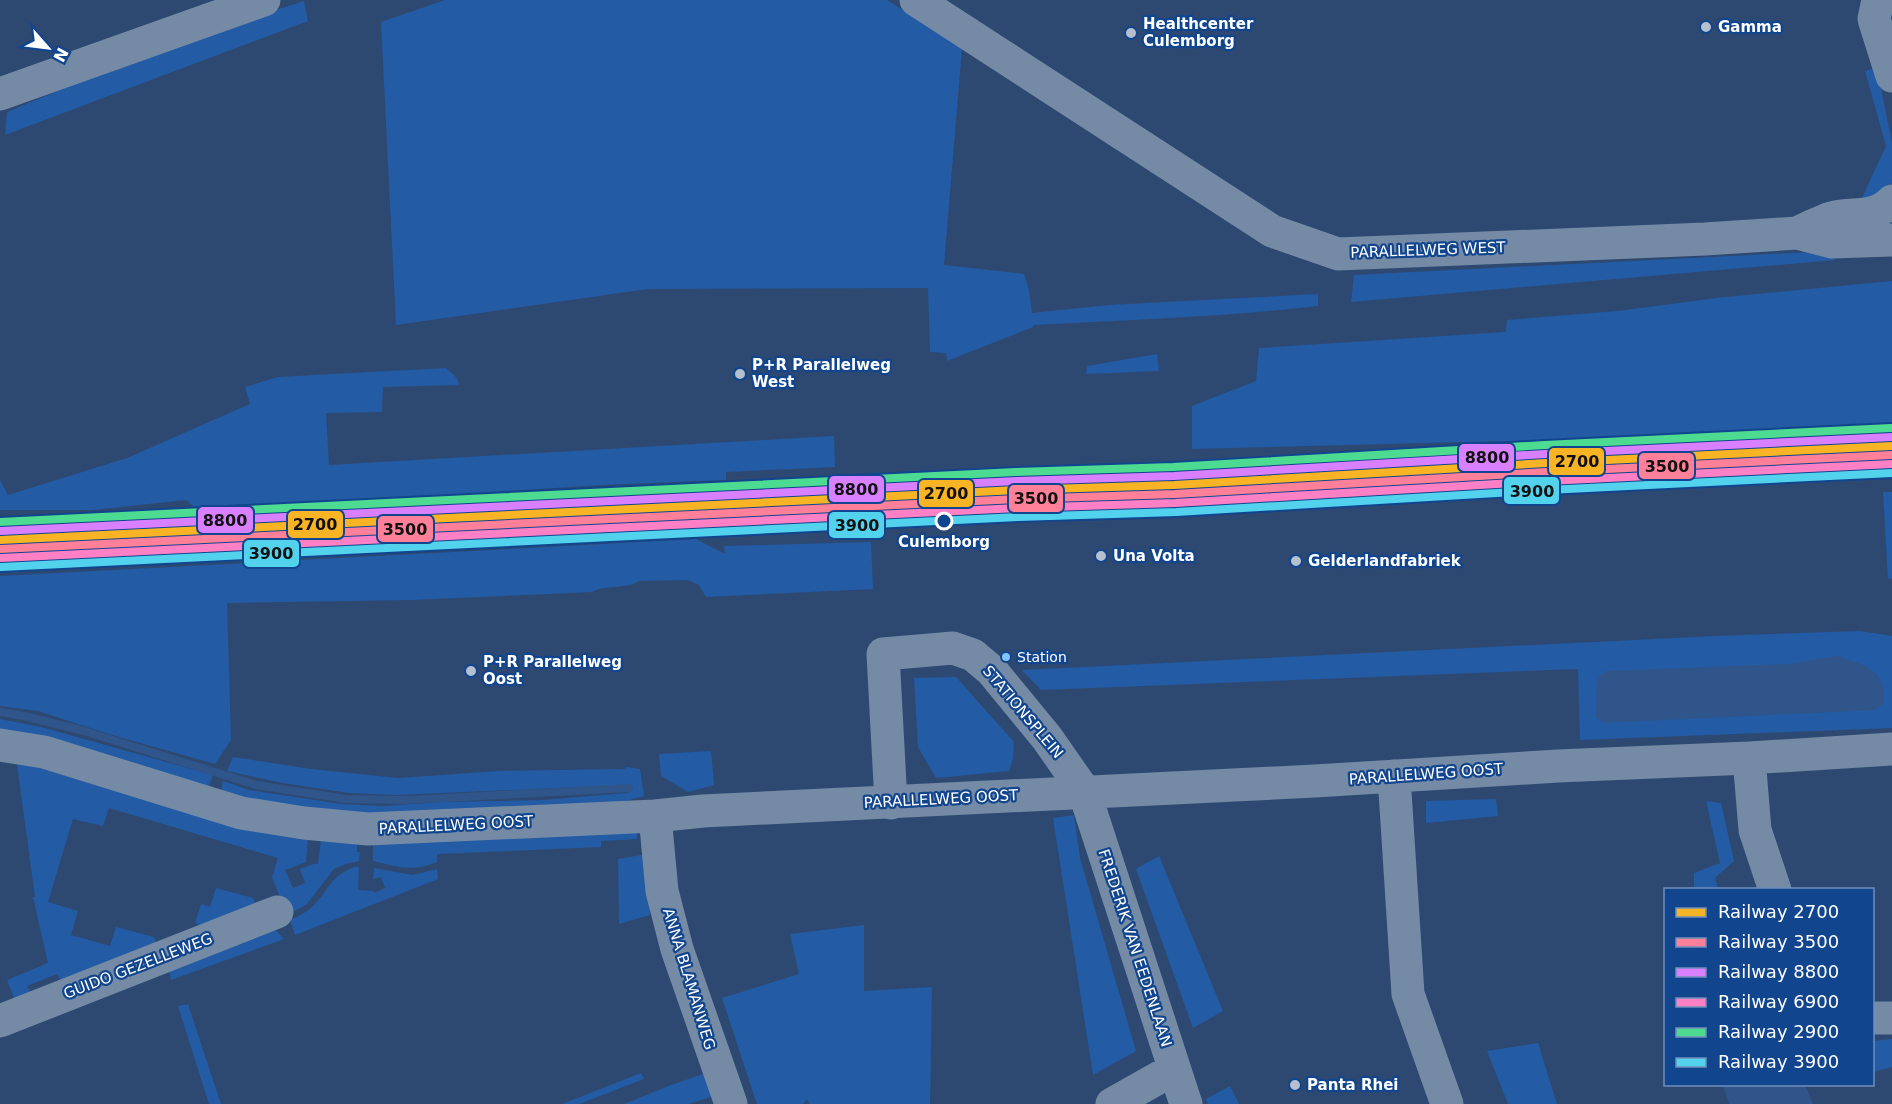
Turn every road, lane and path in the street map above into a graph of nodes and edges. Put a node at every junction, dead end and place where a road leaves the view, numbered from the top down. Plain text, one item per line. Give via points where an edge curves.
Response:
1 (264, 0) edge
2 (916, 0) edge
3 (1878, 0) edge
4 (1892, 76) edge
5 (0, 94) edge
6 (1892, 201) edge
7 (1797, 233) junction
8 (1892, 240) edge
9 (0, 746) edge
10 (1892, 749) edge
11 (1749, 758) junction
12 (1394, 776) junction
13 (1084, 791) junction
14 (891, 803) junction
15 (655, 816) junction
16 (1774, 888) edge
17 (277, 912) dead end
18 (1874, 1018) edge
19 (1892, 1018) edge
20 (0, 1021) edge
21 (1174, 1069) junction
22 (731, 1104) edge
23 (1112, 1104) edge
24 (1186, 1104) edge
25 (1447, 1104) edge

1 - 5 street
2 - 7 street, PARALLELWEG WEST via 1272,231 1338,254
3 - 4 street via 1874,19
6 - 7 street, PARALLELWEG WEST via 1867,215 1830,218
7 - 8 street, PARALLELWEG WEST via 1832,242
9 - 15 street, PARALLELWEG OOST via 44,753 241,813 304,824 368,829
10 - 11 street, PARALLELWEG OOST
11 - 12 street, PARALLELWEG OOST
11 - 16 street via 1755,830
12 - 13 street, PARALLELWEG OOST
12 - 25 street via 1408,994
13 - 14 street, PARALLELWEG OOST
13 - 14 street, STATIONSPLEIN via 992,671 973,656 953,648 884,654
13 - 21 street, FREDERIK VAN EEDENLAAN
14 - 15 street, PARALLELWEG OOST
15 - 22 street, ANNA BLAMANWEG via 662,891 677,949
17 - 20 street, GUIDO GEZELLEWEG
18 - 19 street
21 - 23 street
21 - 24 street, FREDERIK VAN EEDENLAAN

